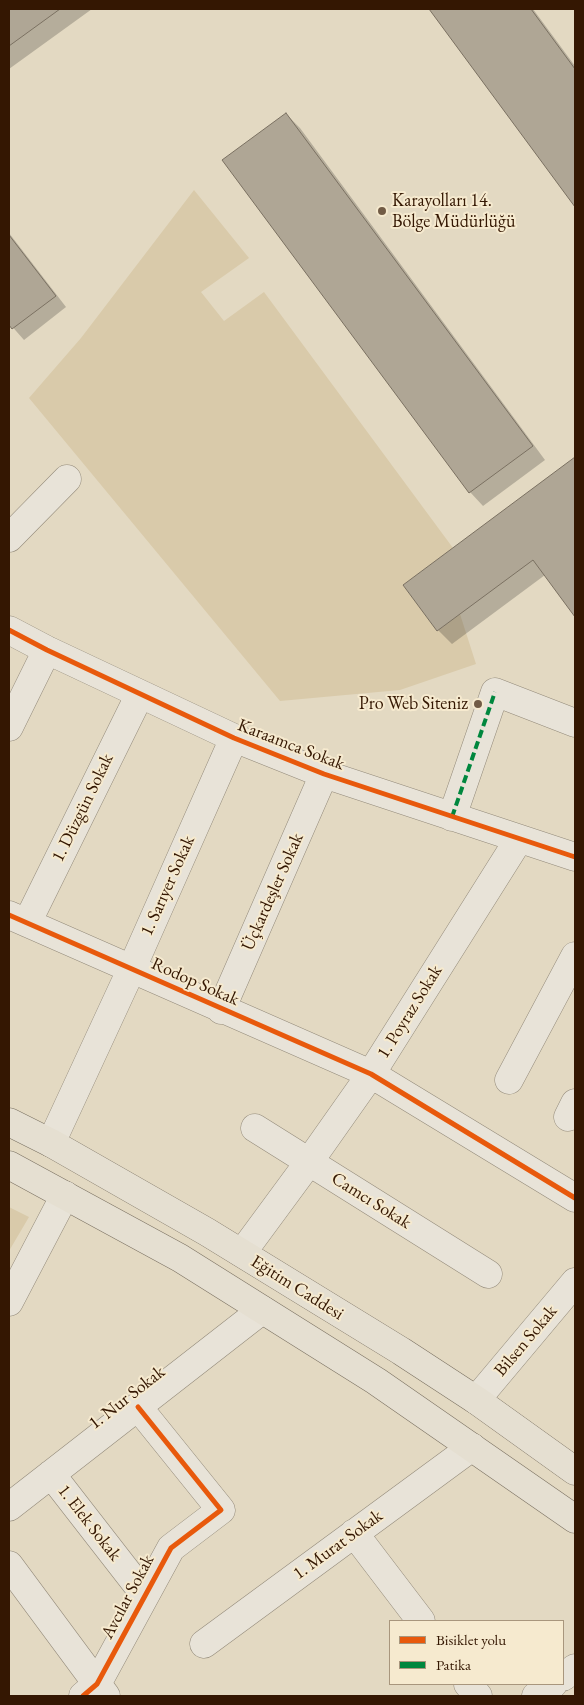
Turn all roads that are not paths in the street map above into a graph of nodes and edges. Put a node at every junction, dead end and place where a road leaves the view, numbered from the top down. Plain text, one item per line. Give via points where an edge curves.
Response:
1 (67, 479) dead end
2 (9, 538) edge
3 (9, 630) edge
4 (47, 650) junction
5 (140, 694) junction
6 (575, 723) edge
7 (9, 727) edge
8 (234, 738) junction
9 (324, 774) junction
10 (452, 817) junction
11 (519, 839) junction
12 (575, 857) edge
13 (18, 919) edge
14 (575, 956) edge
15 (132, 968) junction
16 (221, 1010) junction
17 (371, 1074) junction
18 (509, 1080) dead end
19 (9, 1122) edge
20 (255, 1128) dead end
21 (51, 1142) junction
22 (309, 1162) junction
23 (9, 1165) edge
24 (65, 1195) junction
25 (575, 1198) edge
26 (242, 1253) junction
27 (488, 1274) dead end
28 (575, 1282) edge
29 (9, 1302) edge
30 (262, 1310) junction
31 (476, 1400) junction
32 (138, 1406) junction
33 (472, 1446) junction
34 (575, 1470) edge
35 (51, 1474) junction
36 (9, 1507) edge
37 (575, 1519) edge
38 (354, 1533) junction
39 (9, 1565) edge
40 (146, 1595) junction
41 (420, 1620) edge
42 (204, 1644) dead end
43 (575, 1668) edge
44 (564, 1676) edge
45 (469, 1685) edge
46 (552, 1685) edge
47 (96, 1692) edge
48 (478, 1696) edge
49 (536, 1696) edge

1 - 2 street
3 - 4 street, Karaamca Sokak
4 - 5 street, Karaamca Sokak
4 - 7 street
5 - 8 street, Karaamca Sokak
5 - 13 street, 1. Düzgün Sokak
6 - 10 street via 495,692
8 - 9 street, Karaamca Sokak
8 - 15 street, 1. Sarıyer Sokak
9 - 10 street, Karaamca Sokak
9 - 16 street, Üçkardeşler Sokak
10 - 11 street, Karaamca Sokak
11 - 12 street, Karaamca Sokak
11 - 17 street, 1. Poyraz Sokak
13 - 15 street, Rodop Sokak
14 - 18 street
15 - 16 street, Rodop Sokak
15 - 21 street, 1. Sarıyer Sokak
16 - 17 street, Rodop Sokak
17 - 22 street, 1. Poyraz Sokak
17 - 25 street, Rodop Sokak
19 - 21 main road, Eğitim Caddesi
20 - 22 street, Camcı Sokak
21 - 26 main road, Eğitim Caddesi
22 - 26 street, 1. Poyraz Sokak
22 - 27 street, Camcı Sokak
23 - 24 main road, Eğitim Caddesi
24 - 29 street
24 - 30 main road, Eğitim Caddesi via 180,1258
26 - 31 main road, Eğitim Caddesi
28 - 31 street, Bilsen Sokak
30 - 32 street, 1. Nur Sokak
30 - 33 main road, Eğitim Caddesi
31 - 34 main road, Eğitim Caddesi
32 - 35 street, 1. Nur Sokak
32 - 40 street, Avcılar Sokak via 222,1510 171,1548
33 - 37 main road, Eğitim Caddesi
33 - 38 street, 1. Murat Sokak
35 - 36 street, 1. Nur Sokak
35 - 40 street, 1. Elek Sokak
38 - 41 street
38 - 42 street, 1. Murat Sokak
39 - 47 street
40 - 47 street, Avcılar Sokak
43 - 44 street
45 - 48 street
46 - 49 street

